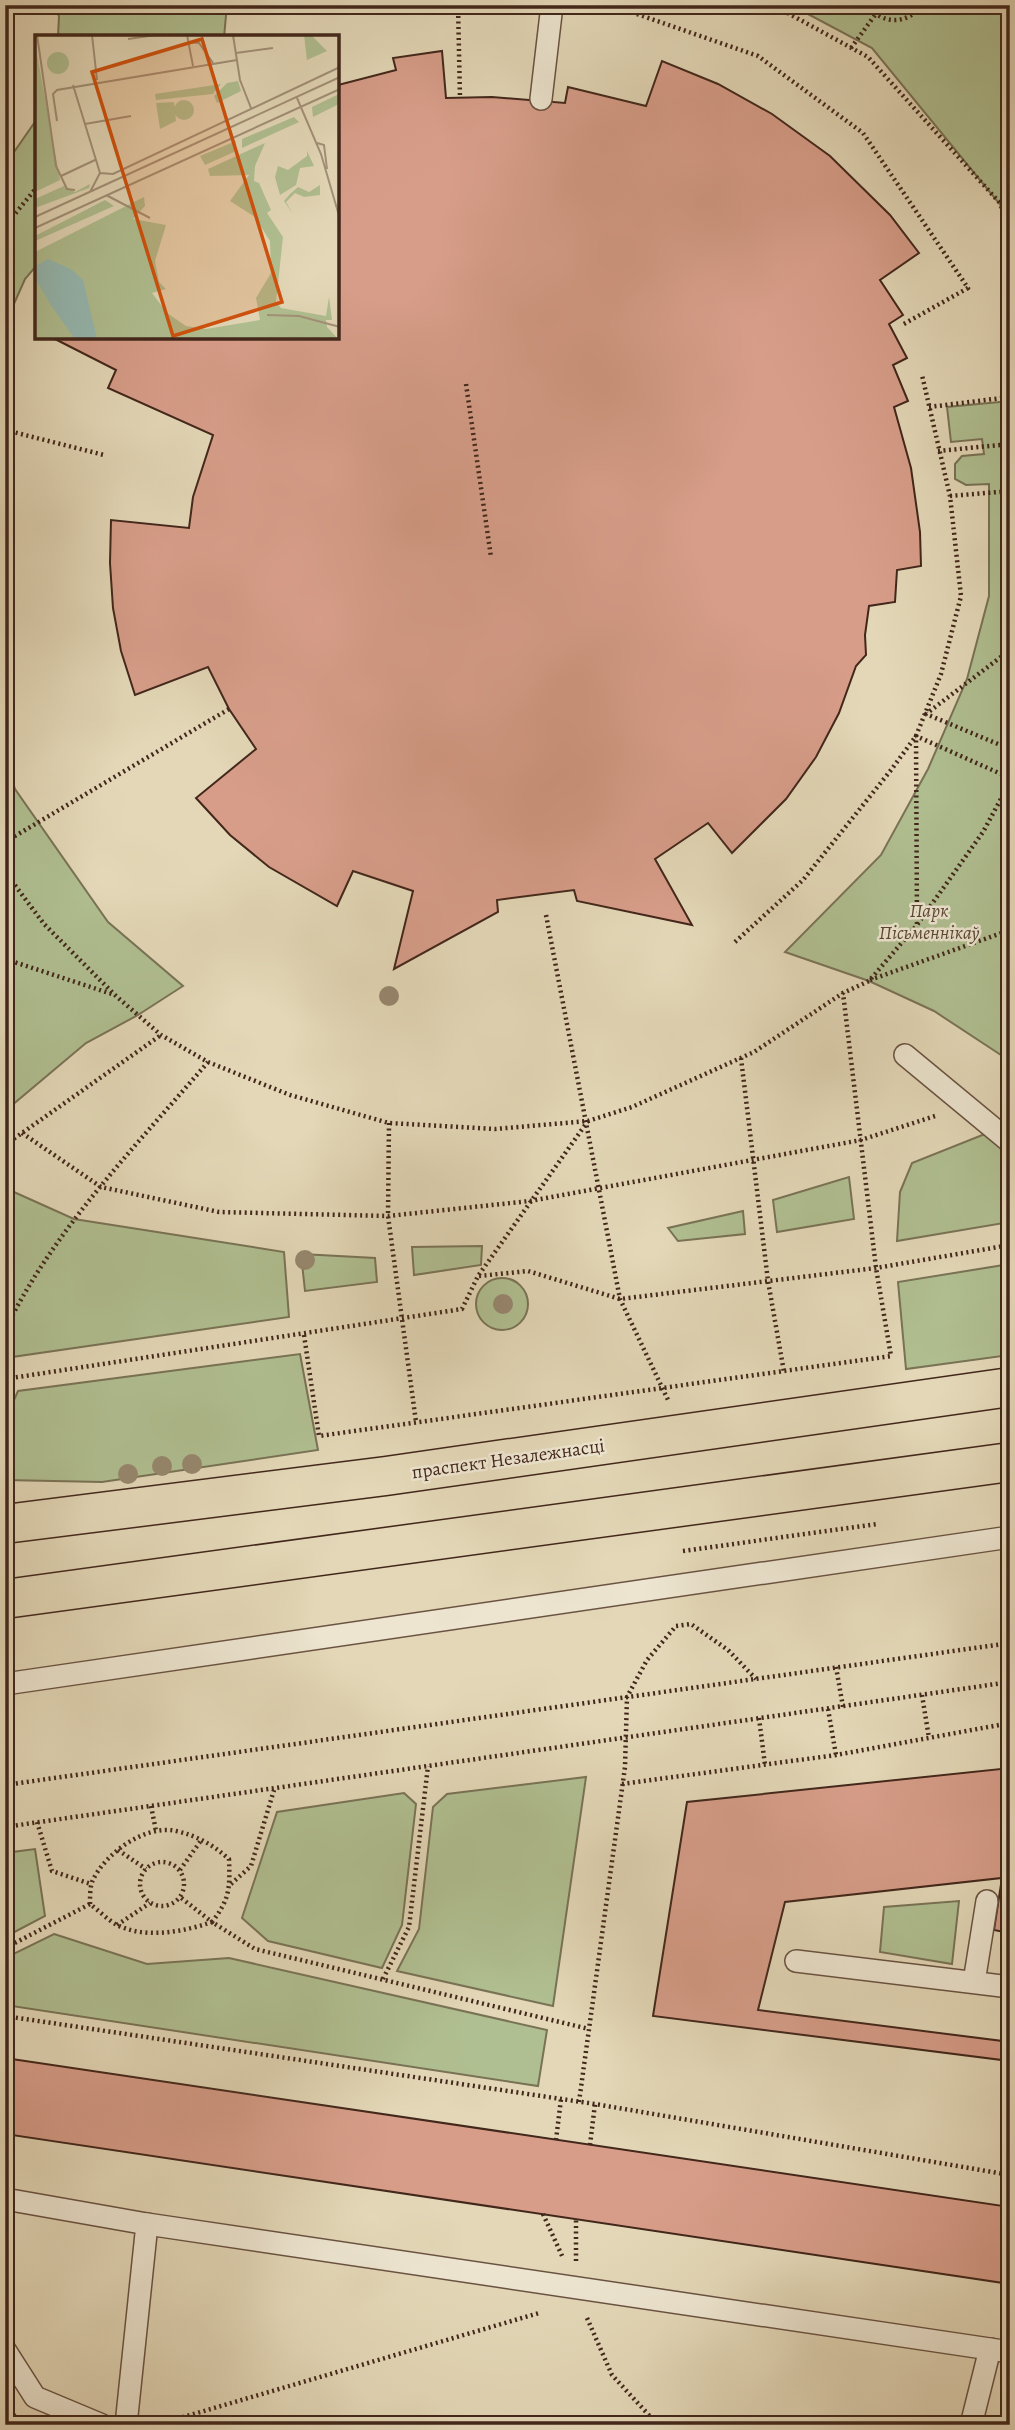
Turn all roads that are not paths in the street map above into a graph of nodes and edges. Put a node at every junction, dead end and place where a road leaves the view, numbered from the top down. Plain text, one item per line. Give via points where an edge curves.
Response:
1 (552, 5) edge
2 (541, 99) dead end
3 (905, 1055) dead end
4 (1010, 1142) edge
5 (1010, 1387) edge
6 (1010, 1462) edge
7 (5, 1524) edge
8 (1010, 1536) edge
9 (5, 1599) edge
10 (5, 1684) edge
11 (987, 1901) dead end
12 (796, 1961) dead end
13 (974, 1982) junction
14 (1010, 1987) edge
15 (5, 2199) edge
16 (147, 2224) junction
17 (5, 2350) edge
18 (1000, 2351) edge
19 (102, 2425) edge
20 (126, 2425) edge
21 (971, 2425) edge

1 - 2 lane
3 - 4 lane
5 - 7 main road, праспект Незалежнасці via 386,1476
6 - 9 main road
8 - 10 lane
11 - 13 lane
12 - 13 lane
13 - 14 lane
15 - 16 lane
16 - 18 lane
16 - 20 lane
17 - 19 lane via 35,2397
18 - 21 lane

